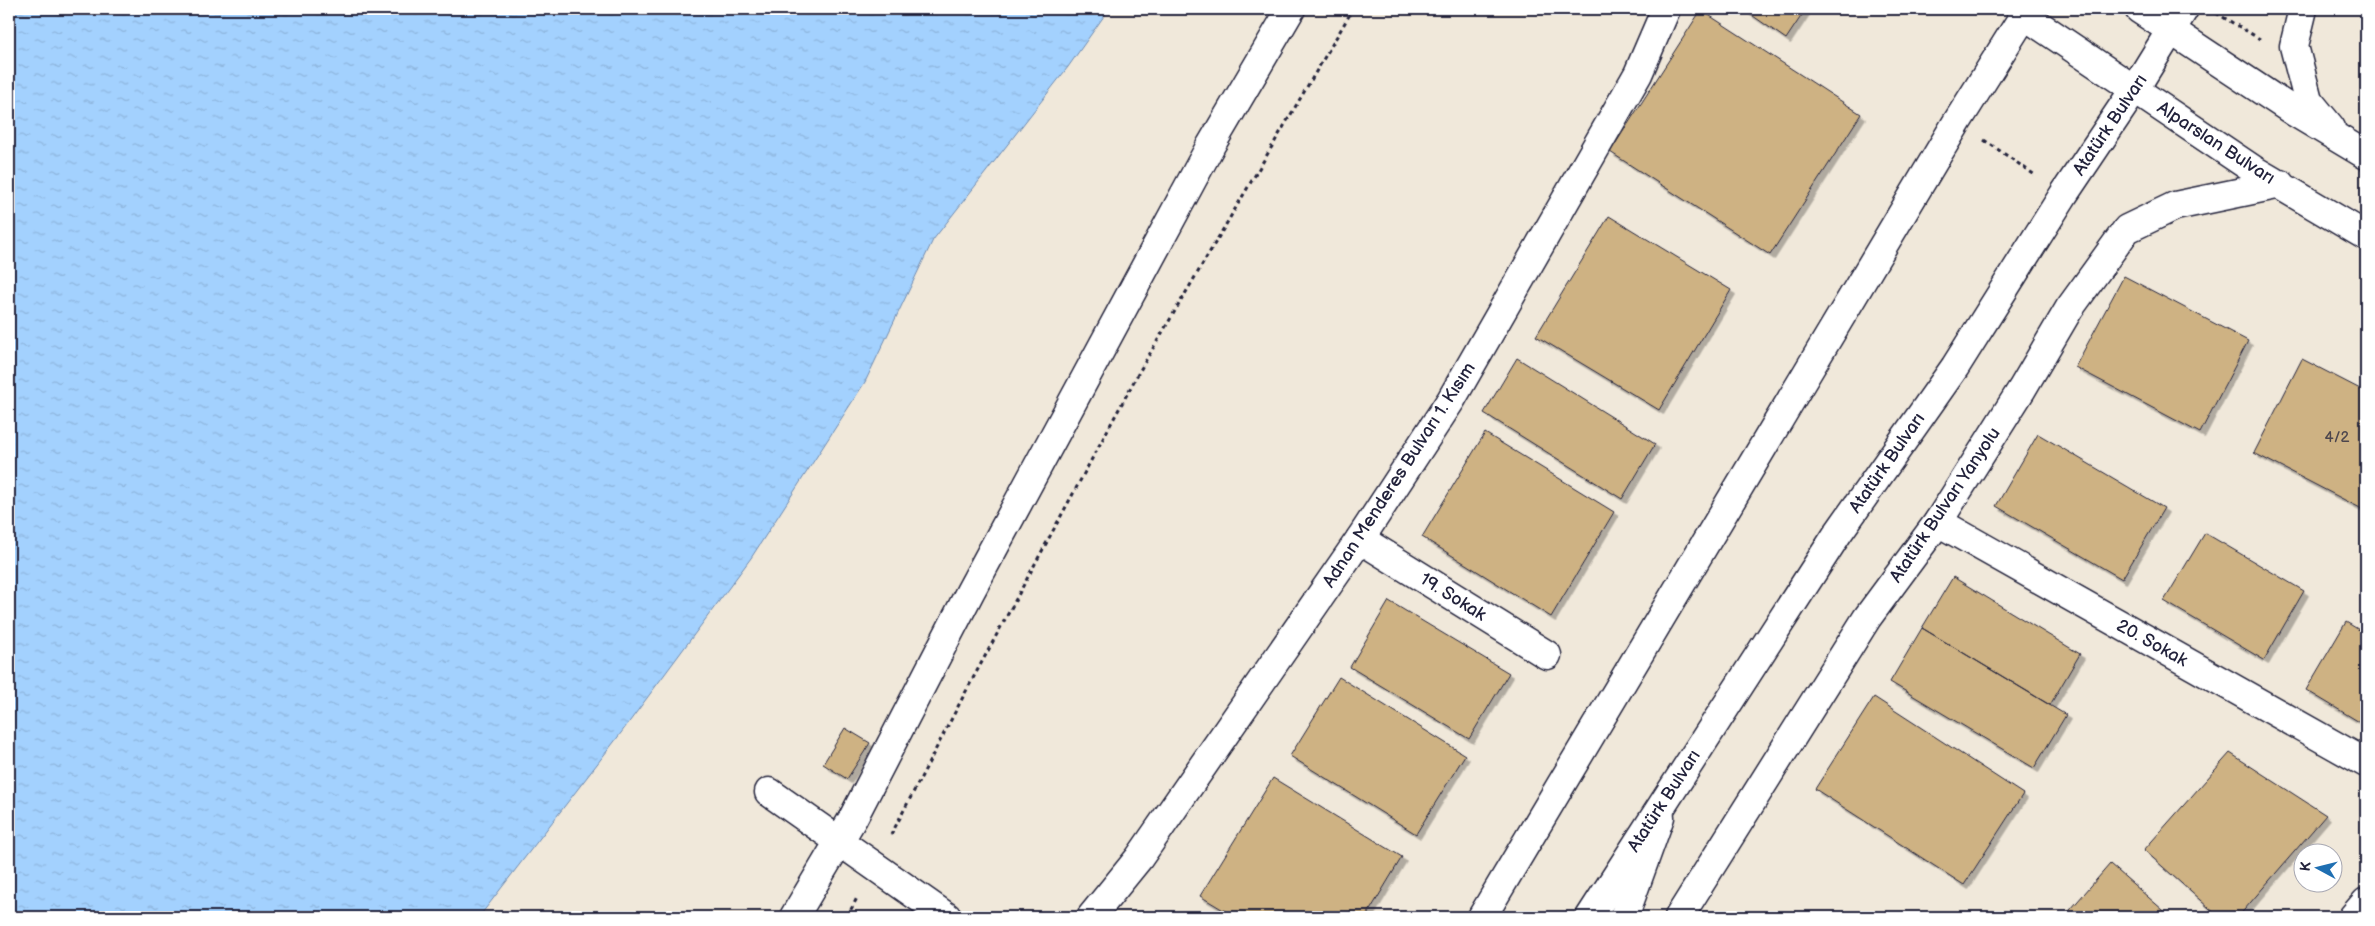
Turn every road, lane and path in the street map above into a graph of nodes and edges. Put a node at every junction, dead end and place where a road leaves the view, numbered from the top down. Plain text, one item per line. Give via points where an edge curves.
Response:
1 (1291, 9) edge
2 (1352, 9) edge
3 (1666, 9) edge
4 (2140, 9) edge
5 (2209, 9) edge
6 (2303, 9) edge
7 (2024, 11) edge
8 (2178, 19) edge
9 (2298, 62) junction
10 (2134, 90) junction
11 (2341, 141) junction
12 (2366, 155) edge
13 (2280, 184) junction
14 (2366, 236) edge
15 (1938, 522) junction
16 (1360, 539) junction
17 (1547, 655) dead end
18 (2366, 763) edge
19 (1670, 791) junction
20 (769, 792) dead end
21 (838, 841) junction
22 (874, 868) junction
23 (2366, 902) edge
24 (794, 917) edge
25 (847, 917) edge
26 (946, 917) edge
27 (1091, 917) edge
28 (1482, 917) edge
29 (1590, 917) edge
30 (1624, 917) edge
31 (1679, 917) edge
32 (2353, 917) edge

1 - 21 main road via 1211,145
2 - 22 path via 1139,372
3 - 16 main road, Adnan Menderes Bulvarı 1. Kısım via 1638,74 1456,391
4 - 8 main road
5 - 9 path
6 - 9 main road via 2294,46
7 - 10 main road, Alparslan Bulvarı
7 - 28 main road
8 - 10 main road, Atatürk Bulvarı
8 - 11 main road via 2296,113
9 - 11 main road via 2308,100
10 - 13 main road, Alparslan Bulvarı
10 - 19 main road, Atatürk Bulvarı via 1955,367 1838,533
11 - 12 main road
13 - 14 main road, Alparslan Bulvarı
13 - 15 main road, Atatürk Bulvarı Yanyolu via 2175,206 2127,229 2069,309
15 - 18 main road, 20. Sokak
15 - 31 main road, Atatürk Bulvarı Yanyolu via 1867,618
16 - 17 main road, 19. Sokak
16 - 27 main road, Adnan Menderes Bulvarı 1. Kısım via 1140,858
19 - 29 main road, Atatürk Bulvarı
19 - 30 main road
20 - 21 main road
21 - 22 main road
21 - 24 main road
22 - 25 path
22 - 26 main road
23 - 32 main road

